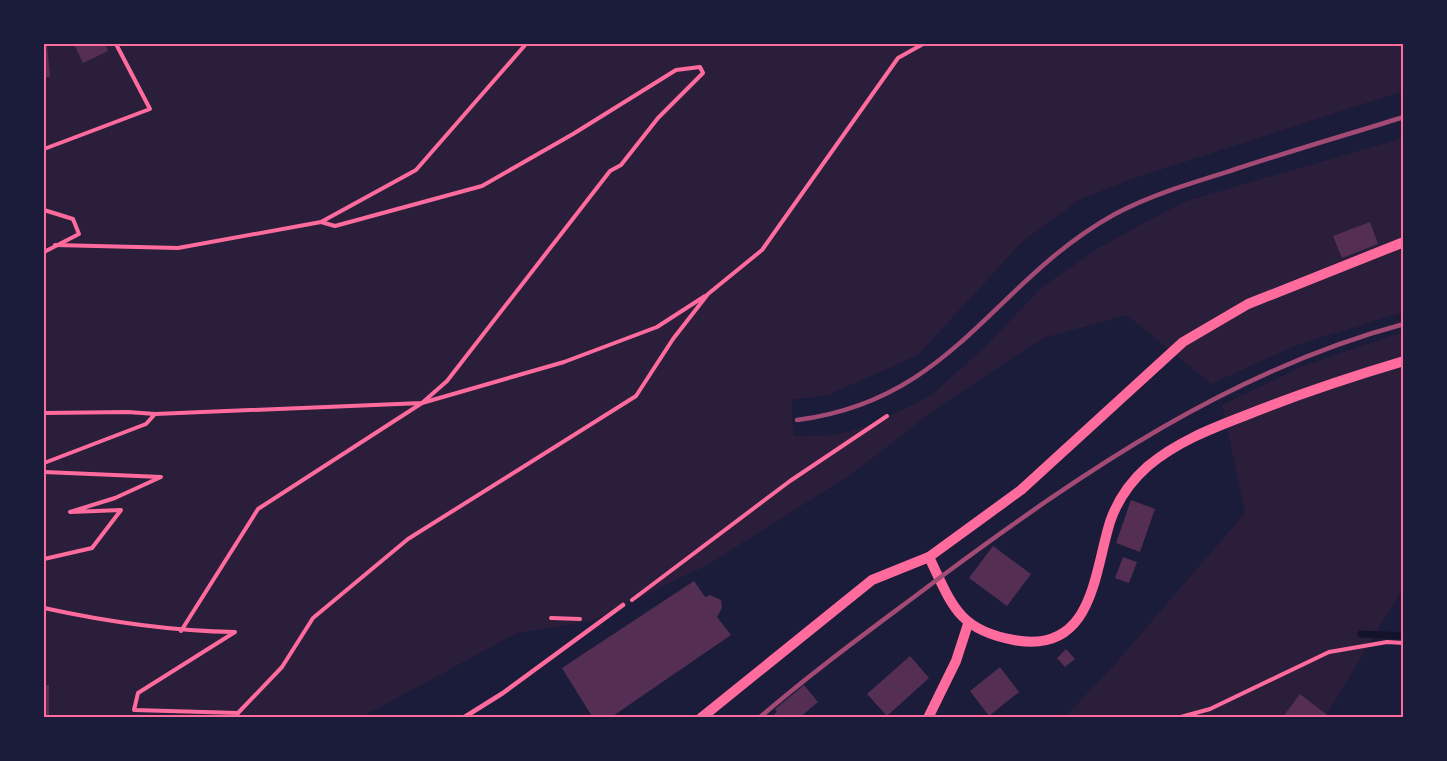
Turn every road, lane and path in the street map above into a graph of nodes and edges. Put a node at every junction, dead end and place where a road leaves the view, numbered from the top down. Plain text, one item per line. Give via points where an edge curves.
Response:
1 (116, 44) edge
2 (526, 44) edge
3 (923, 44) edge
4 (44, 149) edge
5 (44, 210) edge
6 (321, 222) junction
7 (1404, 242) edge
8 (55, 245) junction
9 (44, 252) edge
10 (708, 294) junction
11 (1404, 361) edge
12 (422, 403) junction
13 (44, 413) edge
14 (155, 414) junction
15 (887, 416) dead end
16 (44, 463) edge
17 (44, 472) edge
18 (929, 557) junction
19 (44, 559) edge
20 (623, 605) joint
21 (44, 608) edge
22 (551, 618) dead end
23 (588, 618) dead end
24 (968, 624) junction
25 (181, 631) junction
26 (1404, 643) edge
27 (238, 713) junction
28 (228, 717) edge
29 (463, 717) edge
30 (701, 717) edge
31 (928, 717) edge
32 (1177, 717) edge

1 - 4 path via 150,109
2 - 6 path via 416,170
3 - 10 path via 898,58 762,250
5 - 8 path via 73,219 79,234
6 - 8 path via 178,248
6 - 12 path via 335,226 482,186 676,70 700,67 703,73 658,118 621,165 609,171 447,381
7 - 18 street via 1248,304 1192,336 1155,365 1021,490
8 - 9 path
10 - 12 path via 657,327 564,362
10 - 27 path via 636,396 408,539 313,618 282,667
11 - 24 street via 1275,403 1168,450 1140,474 1118,504 1088,605 1075,623 1059,634 1025,642 991,636
12 - 14 path
12 - 25 path via 258,508
13 - 14 path
14 - 16 path via 146,424
15 - 20 path via 790,481 655,585
17 - 19 path via 160,477 115,498 70,512 121,510 92,548
18 - 24 street
18 - 30 street via 872,580
20 - 29 lane
21 - 25 path via 108,622
22 - 23 path
24 - 31 street via 956,661
25 - 27 path via 235,632 138,693 134,710
26 - 32 path via 1387,642 1329,652 1210,709
27 - 28 path

